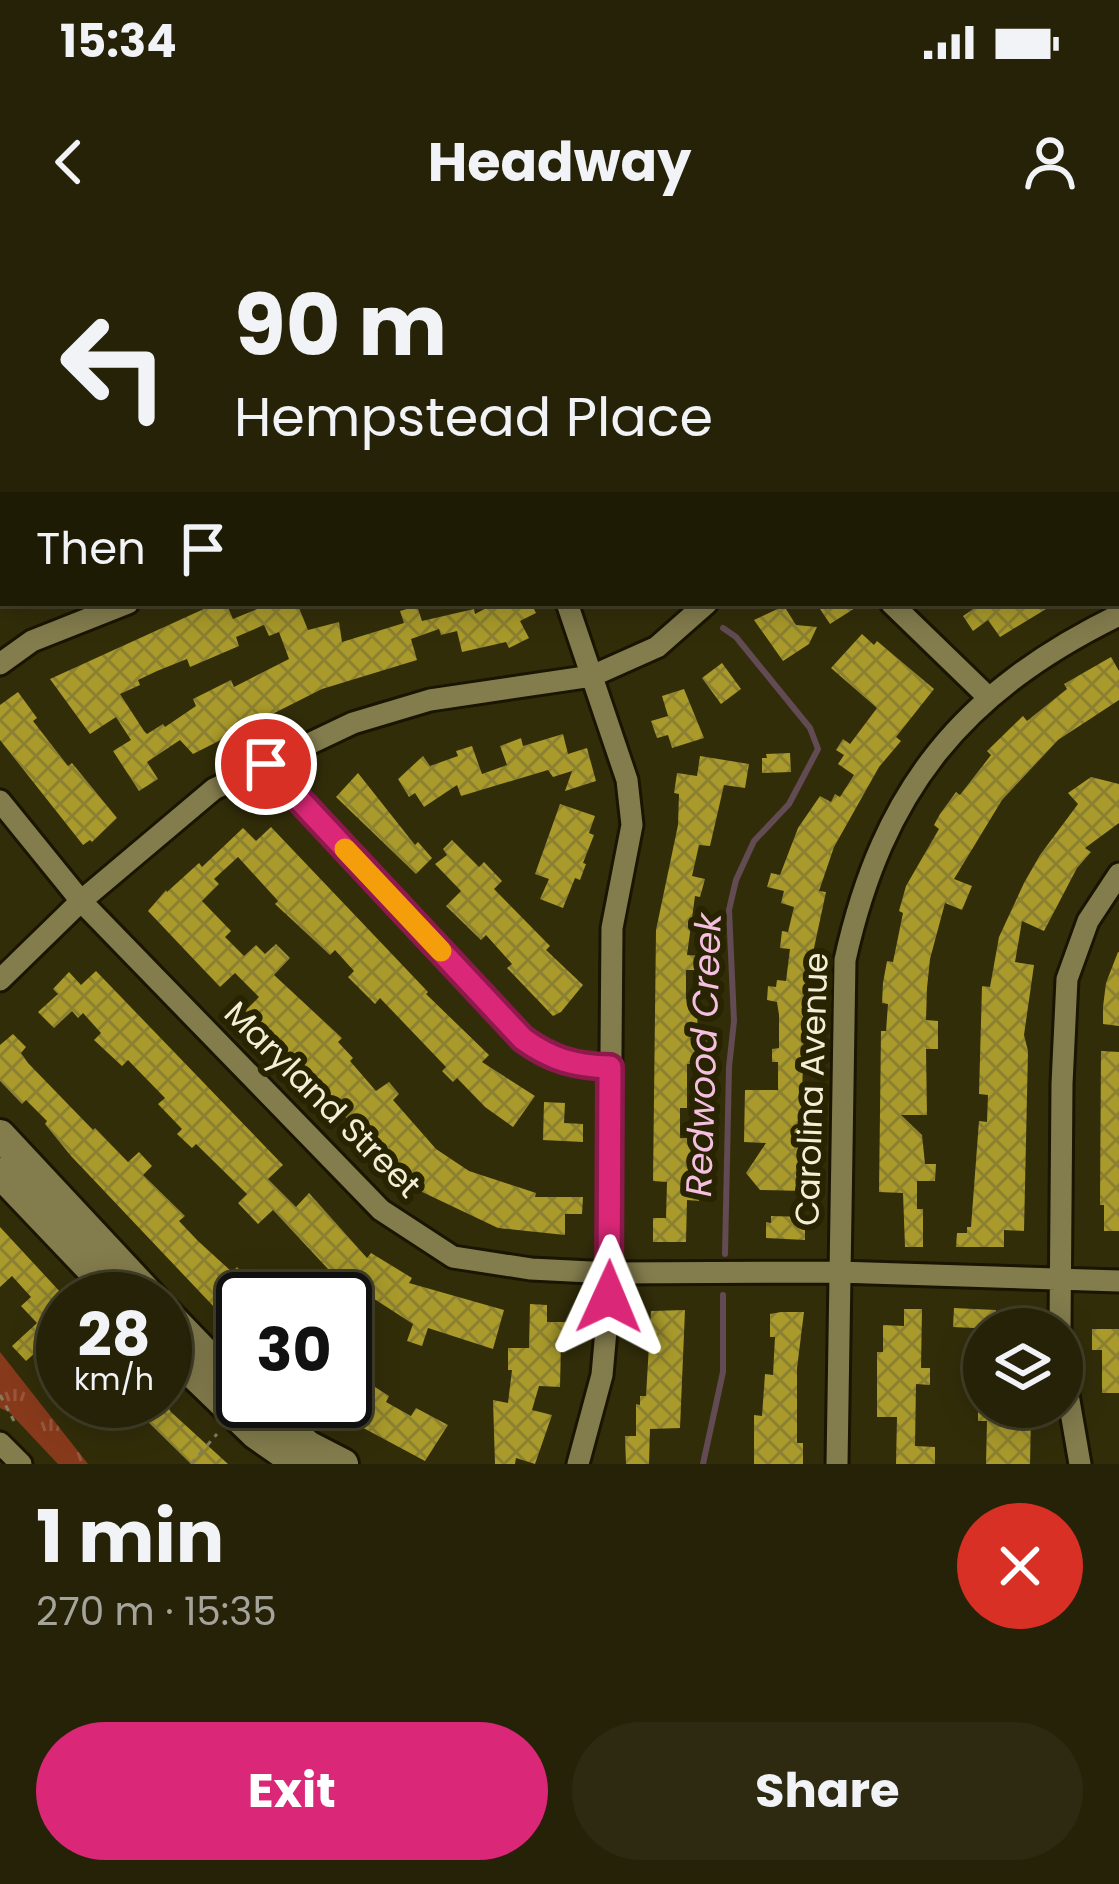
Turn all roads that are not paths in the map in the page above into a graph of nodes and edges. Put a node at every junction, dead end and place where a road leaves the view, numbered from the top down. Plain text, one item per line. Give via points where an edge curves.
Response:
1 (120, 606) edge
2 (568, 606) edge
3 (704, 606) edge
4 (893, 606) edge
5 (1119, 615) edge
6 (0, 664) edge
7 (592, 676) junction
8 (987, 696) junction
9 (266, 764) junction
10 (0, 801) edge
11 (1119, 874) edge
12 (81, 901) junction
13 (0, 980) edge
14 (610, 1067) junction
15 (0, 1136) edge
16 (0, 1173) edge
17 (94, 1272) edge
18 (128, 1272) edge
19 (838, 1272) junction
20 (610, 1273) junction
21 (1059, 1279) junction
22 (1119, 1282) edge
23 (1060, 1308) edge
24 (192, 1340) edge
25 (216, 1365) edge
26 (192, 1372) edge
27 (286, 1428) edge
28 (1073, 1428) edge
29 (0, 1444) edge
30 (21, 1464) edge
31 (299, 1464) edge
32 (343, 1464) edge
33 (578, 1464) edge
34 (837, 1464) edge
35 (1079, 1464) edge

1 - 6 street via 32,641
2 - 7 street
3 - 7 street via 657,647
4 - 8 street
5 - 8 street, Carolina Avenue
7 - 9 street via 430,700
7 - 14 street via 627,780 632,825 612,928
8 - 19 street, Carolina Avenue via 885,830 855,914 845,960
9 - 12 street via 214,789
9 - 14 street via 523,1039 573,1066
10 - 12 street, Maryland Street
11 - 21 street via 1088,922 1067,979
12 - 13 street
12 - 20 street, Maryland Street via 381,1210 454,1257
14 - 20 street
15 - 18 main road
16 - 17 main road
19 - 20 street, Maryland Street
19 - 21 street, Maryland Street
19 - 34 street, Carolina Avenue
20 - 33 street via 602,1375
21 - 22 street, Maryland Street
21 - 23 street
24 - 25 main road
26 - 31 main road
27 - 32 main road
28 - 35 street
29 - 30 street

